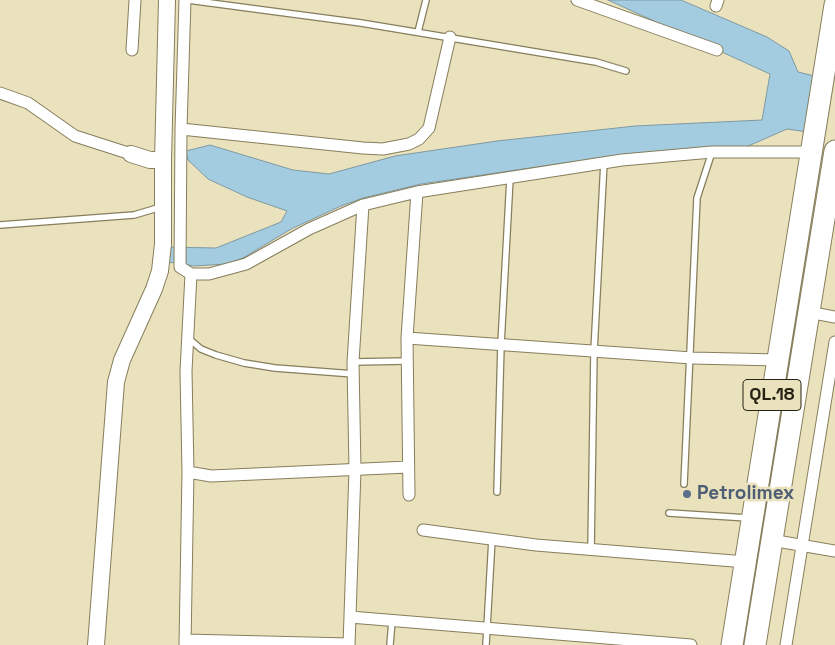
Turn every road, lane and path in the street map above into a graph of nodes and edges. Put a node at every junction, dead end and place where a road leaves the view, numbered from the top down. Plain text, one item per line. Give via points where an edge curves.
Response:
1 (135, 0) edge
2 (167, 0) edge
3 (186, 0) edge
4 (426, 0) edge
5 (577, 0) edge
6 (835, 5) edge
7 (418, 32) junction
8 (450, 37) junction
9 (132, 50) dead end
10 (717, 50) dead end
11 (626, 71) dead end
12 (0, 93) edge
13 (181, 129) junction
14 (812, 149) junction
15 (712, 152) junction
16 (835, 152) edge
17 (131, 154) joint
18 (156, 160) junction
19 (604, 162) junction
20 (510, 178) junction
21 (417, 192) junction
22 (363, 205) junction
23 (163, 206) junction
24 (0, 225) edge
25 (191, 274) junction
26 (808, 312) junction
27 (835, 317) edge
28 (188, 338) junction
29 (407, 338) junction
30 (835, 342) edge
31 (501, 344) junction
32 (594, 351) junction
33 (692, 358) junction
34 (778, 360) junction
35 (407, 361) junction
36 (354, 368) junction
37 (408, 467) junction
38 (355, 470) junction
39 (188, 472) junction
40 (684, 484) dead end
41 (497, 492) dead end
42 (409, 496) dead end
43 (669, 513) dead end
44 (753, 518) junction
45 (422, 530) dead end
46 (492, 538) junction
47 (771, 540) junction
48 (802, 545) junction
49 (591, 550) junction
50 (835, 551) edge
51 (746, 562) junction
52 (350, 617) junction
53 (392, 621) junction
54 (487, 627) junction
55 (185, 642) edge
56 (96, 645) edge
57 (349, 645) edge
58 (390, 645) edge
59 (486, 645) edge
60 (691, 645) edge
61 (732, 645) edge
62 (755, 645) edge
63 (786, 645) edge

1 - 9 street
2 - 18 street
3 - 7 lane
3 - 13 street
4 - 7 lane
5 - 10 street
6 - 14 highway, QL.18
7 - 8 lane
8 - 11 lane via 596,62
8 - 13 street via 429,128 410,144 383,149 363,148
12 - 17 street via 28,103 75,136
13 - 25 street via 180,267
14 - 15 street
14 - 34 highway, QL.18
15 - 19 street
15 - 33 lane via 697,198
16 - 26 highway, QL.18
17 - 18 street
18 - 23 street
19 - 20 street
19 - 32 lane
20 - 21 street
20 - 31 lane
21 - 22 street
21 - 29 street
22 - 25 street via 309,228 246,264 208,274
22 - 36 street
23 - 24 lane via 134,215
23 - 56 street via 160,271 122,360 116,382
25 - 28 street
26 - 27 street
26 - 47 highway, QL.18
28 - 36 lane via 201,349 244,363 275,368
28 - 39 street
29 - 31 street
29 - 35 street
30 - 48 street
31 - 32 street
31 - 41 lane
32 - 33 street
32 - 49 lane
33 - 34 street
33 - 40 lane
34 - 44 highway, QL.18
35 - 36 lane
35 - 37 street
36 - 38 street
37 - 38 street
37 - 42 street
38 - 39 street via 211,476
38 - 52 street
39 - 55 street
43 - 44 lane
44 - 51 highway, QL.18
45 - 46 street
46 - 49 street
46 - 54 lane
47 - 48 street
47 - 62 highway, QL.18
48 - 50 street
48 - 63 street
49 - 51 street
51 - 61 highway, QL.18
52 - 53 street
52 - 57 street
53 - 54 street
53 - 58 lane
54 - 59 lane
54 - 60 street
55 - 57 street

